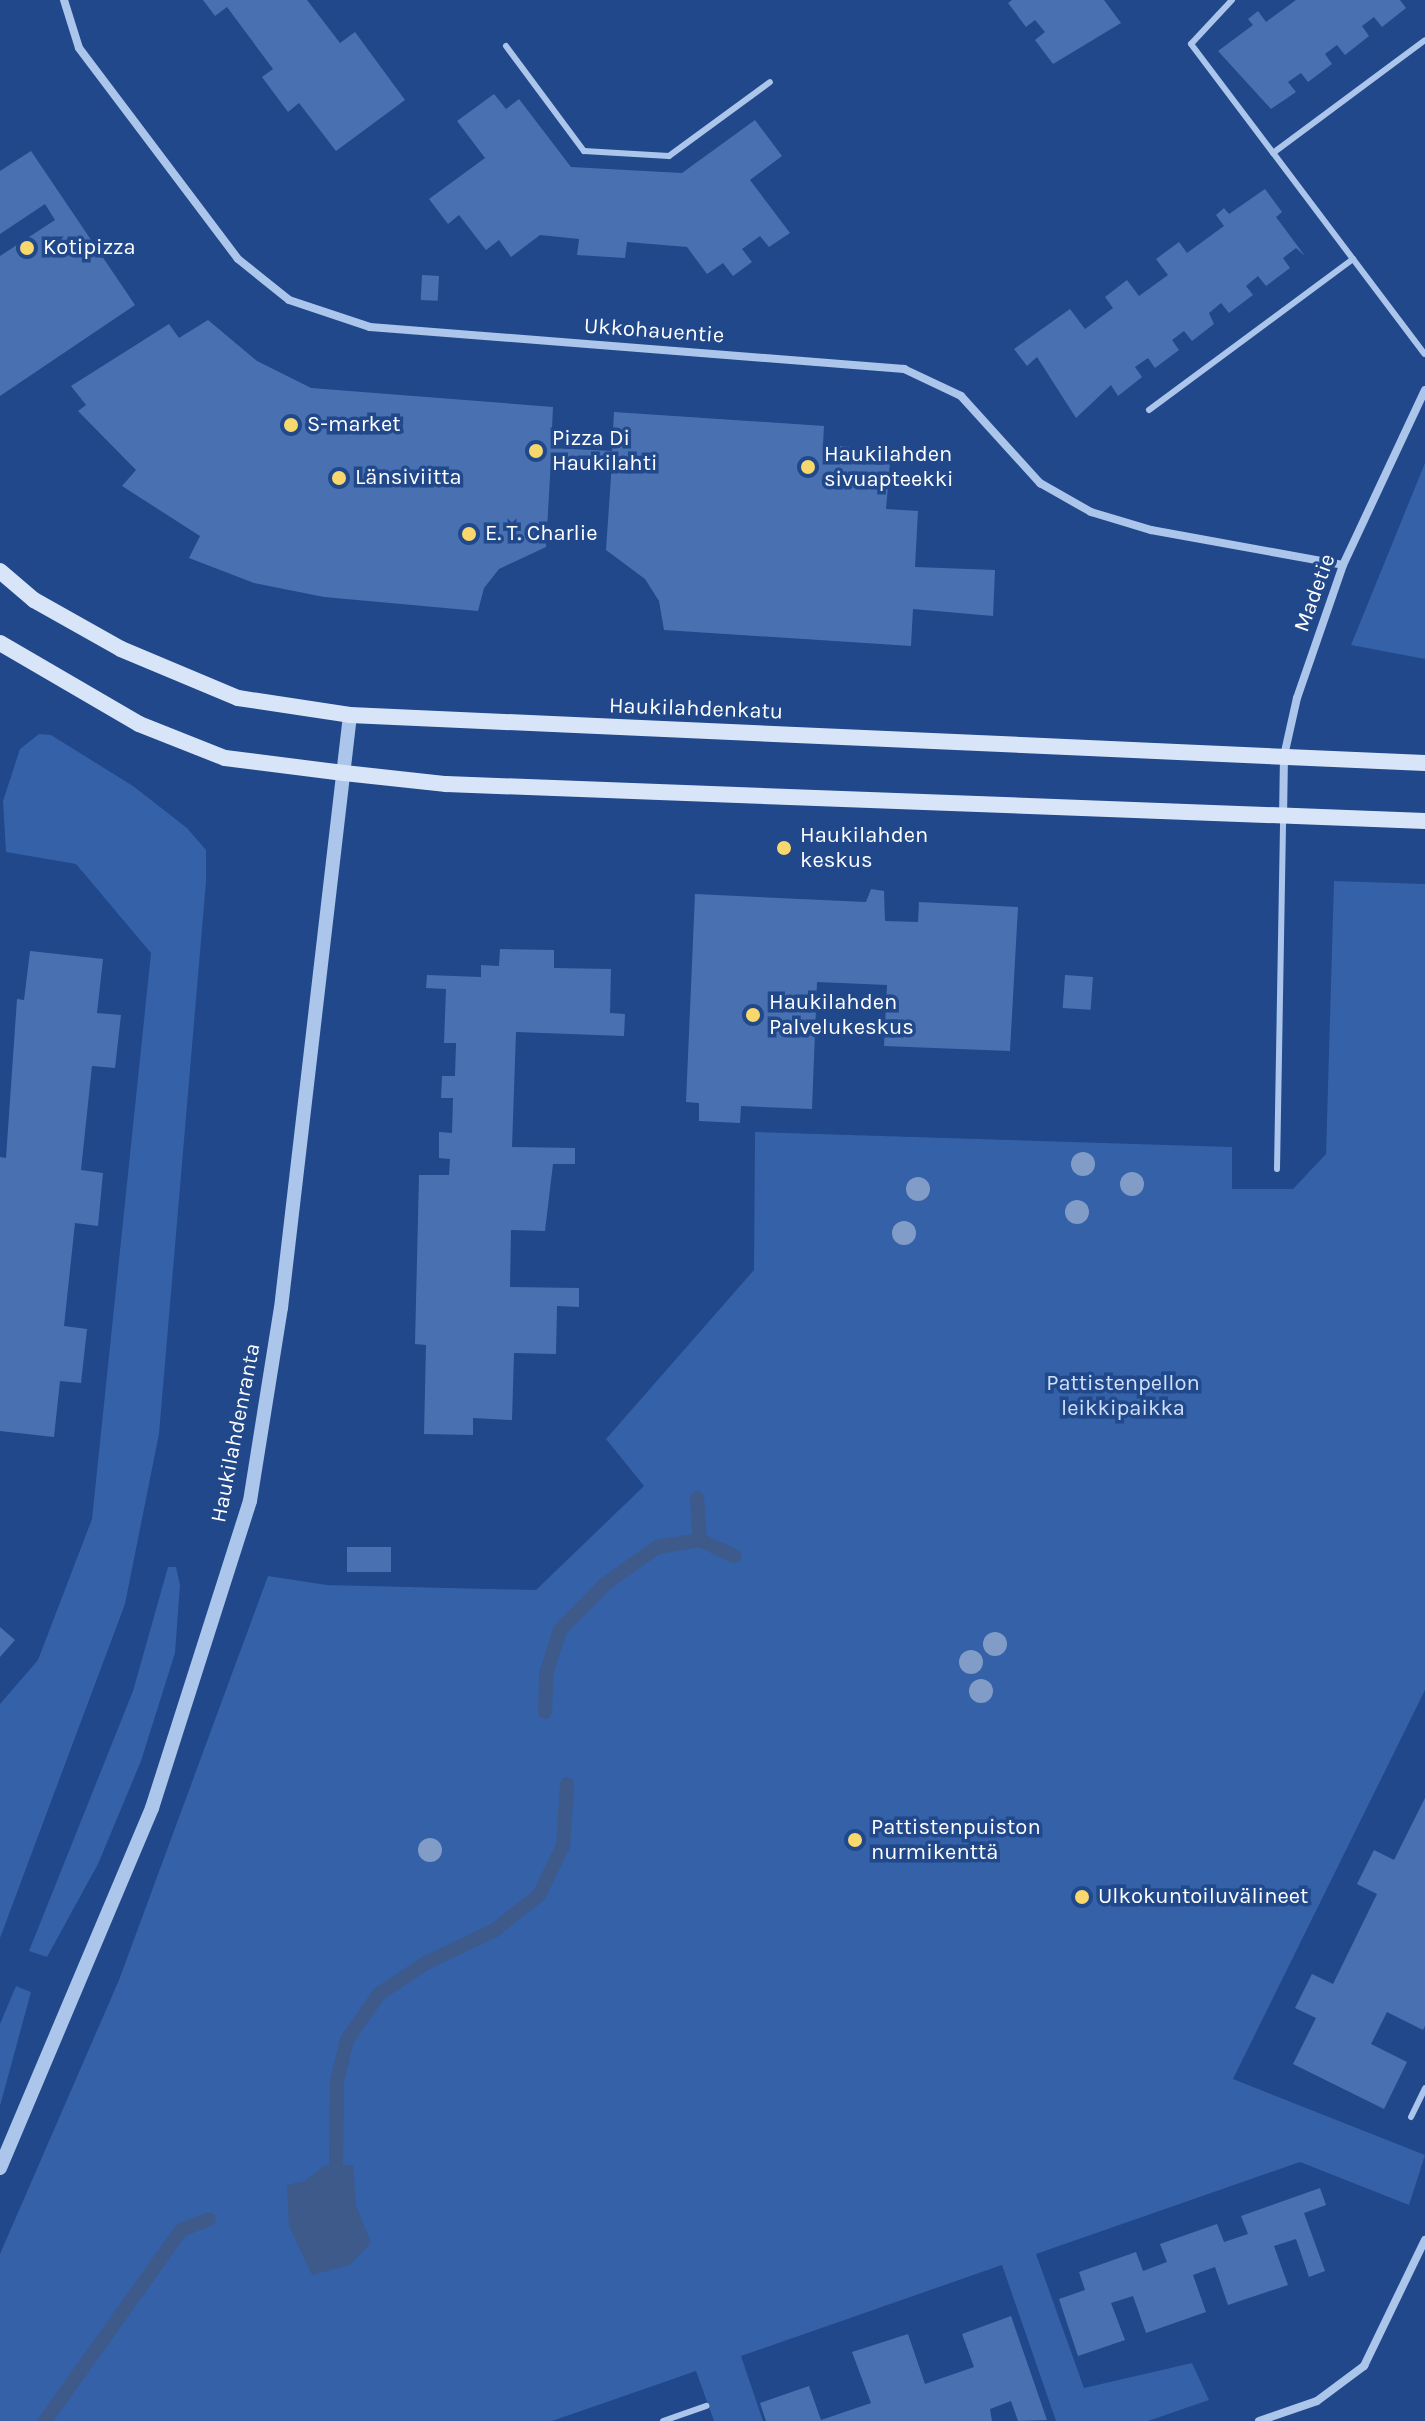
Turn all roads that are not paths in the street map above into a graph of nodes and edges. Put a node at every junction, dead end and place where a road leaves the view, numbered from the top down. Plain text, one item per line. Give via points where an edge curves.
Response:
1 (64, 0) edge
2 (1232, 0) edge
3 (1425, 40) edge
4 (506, 46) dead end
5 (770, 82) dead end
6 (1273, 153) junction
7 (1353, 259) junction
8 (1425, 354) edge
9 (1425, 390) edge
10 (1149, 410) dead end
11 (1343, 565) junction
12 (0, 571) edge
13 (0, 643) edge
14 (350, 715) junction
15 (1284, 756) junction
16 (1425, 763) edge
17 (344, 773) junction
18 (1283, 820) junction
19 (1425, 821) edge
20 (1277, 1169) dead end
21 (1425, 2088) edge
22 (1411, 2117) dead end
23 (0, 2168) edge
24 (1425, 2240) edge
25 (706, 2406) dead end
26 (663, 2421) edge
27 (1259, 2421) edge

1 - 11 street, Ukkohauentie via 79,48 238,259 289,300 370,327 904,369 961,396 1040,483 1091,512 1151,530
2 - 6 lane via 1191,44
3 - 6 lane
4 - 5 lane via 584,151 669,156
6 - 7 lane
7 - 8 lane
7 - 10 lane
9 - 11 street, Madetie
11 - 15 street, Madetie via 1297,698
12 - 14 main road, Haukilahdenkatu via 34,600 121,649 208,686 238,698
13 - 17 main road via 126,717 225,758
14 - 15 main road, Haukilahdenkatu
14 - 17 street, Haukilahdenranta
15 - 16 main road, Haukilahdenkatu
15 - 18 street, Madetie
17 - 18 main road via 446,784 1181,809
17 - 23 street, Haukilahdenranta via 281,1308 250,1501 152,1808
18 - 19 main road
18 - 20 lane
21 - 22 lane
24 - 27 street via 1364,2366 1317,2401
25 - 26 lane

